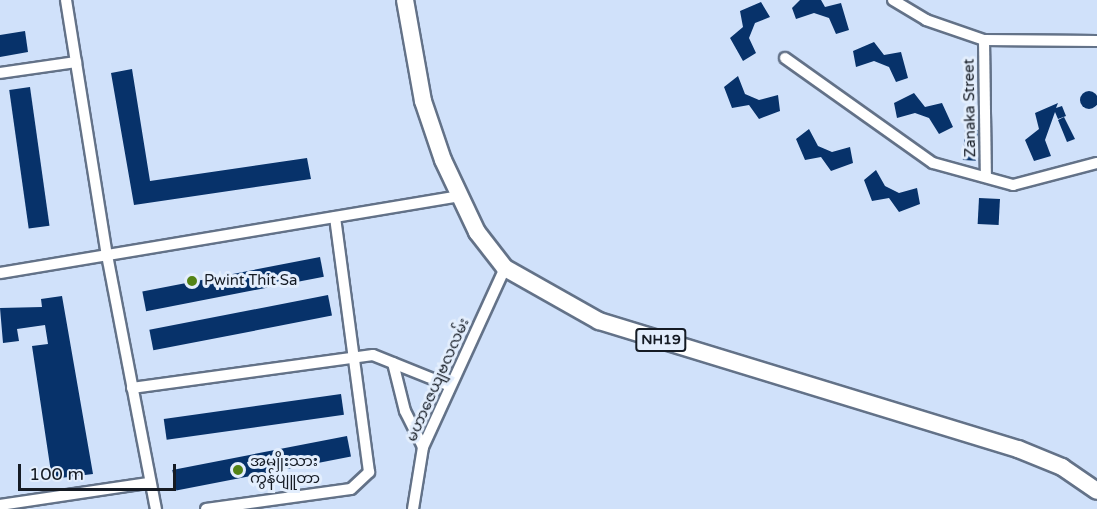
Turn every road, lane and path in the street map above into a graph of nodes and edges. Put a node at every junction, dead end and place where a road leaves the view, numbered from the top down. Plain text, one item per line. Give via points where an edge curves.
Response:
1 (66, 0) edge
2 (405, 0) edge
3 (893, 0) edge
4 (984, 40) junction
5 (1097, 41) edge
6 (785, 58) dead end
7 (76, 62) junction
8 (0, 73) edge
9 (1097, 163) edge
10 (986, 176) junction
11 (460, 196) junction
12 (335, 217) junction
13 (107, 255) junction
14 (505, 268) junction
15 (0, 273) edge
16 (352, 356) junction
17 (393, 363) junction
18 (450, 386) junction
19 (132, 388) junction
20 (423, 447) junction
21 (148, 483) junction
22 (1097, 491) edge
23 (0, 504) edge
24 (156, 509) edge
25 (206, 509) edge
26 (413, 509) edge

1 - 7 street
2 - 11 highway, NH19 via 423,101
3 - 4 street via 926,20
4 - 5 street
4 - 10 street, Zanaka Street
6 - 10 street via 905,147 933,163
7 - 8 street
7 - 13 street
9 - 10 street via 1013,185
11 - 12 street
11 - 14 highway, NH19 via 477,232
12 - 13 street
12 - 16 street
13 - 15 street
13 - 19 street
14 - 18 street, မဟာဇေယျဗလလမ်း
14 - 22 highway, NH19 via 599,321 1018,449 1062,467
16 - 17 street via 373,355
16 - 19 street
16 - 25 street via 369,472 362,481 351,489
17 - 18 street
17 - 20 street via 405,411
18 - 20 street, မဟာဇေယျဗလလမ်း
19 - 21 street
20 - 26 street, မဟာဇေယျဗလလမ်း
21 - 23 street
21 - 24 street

